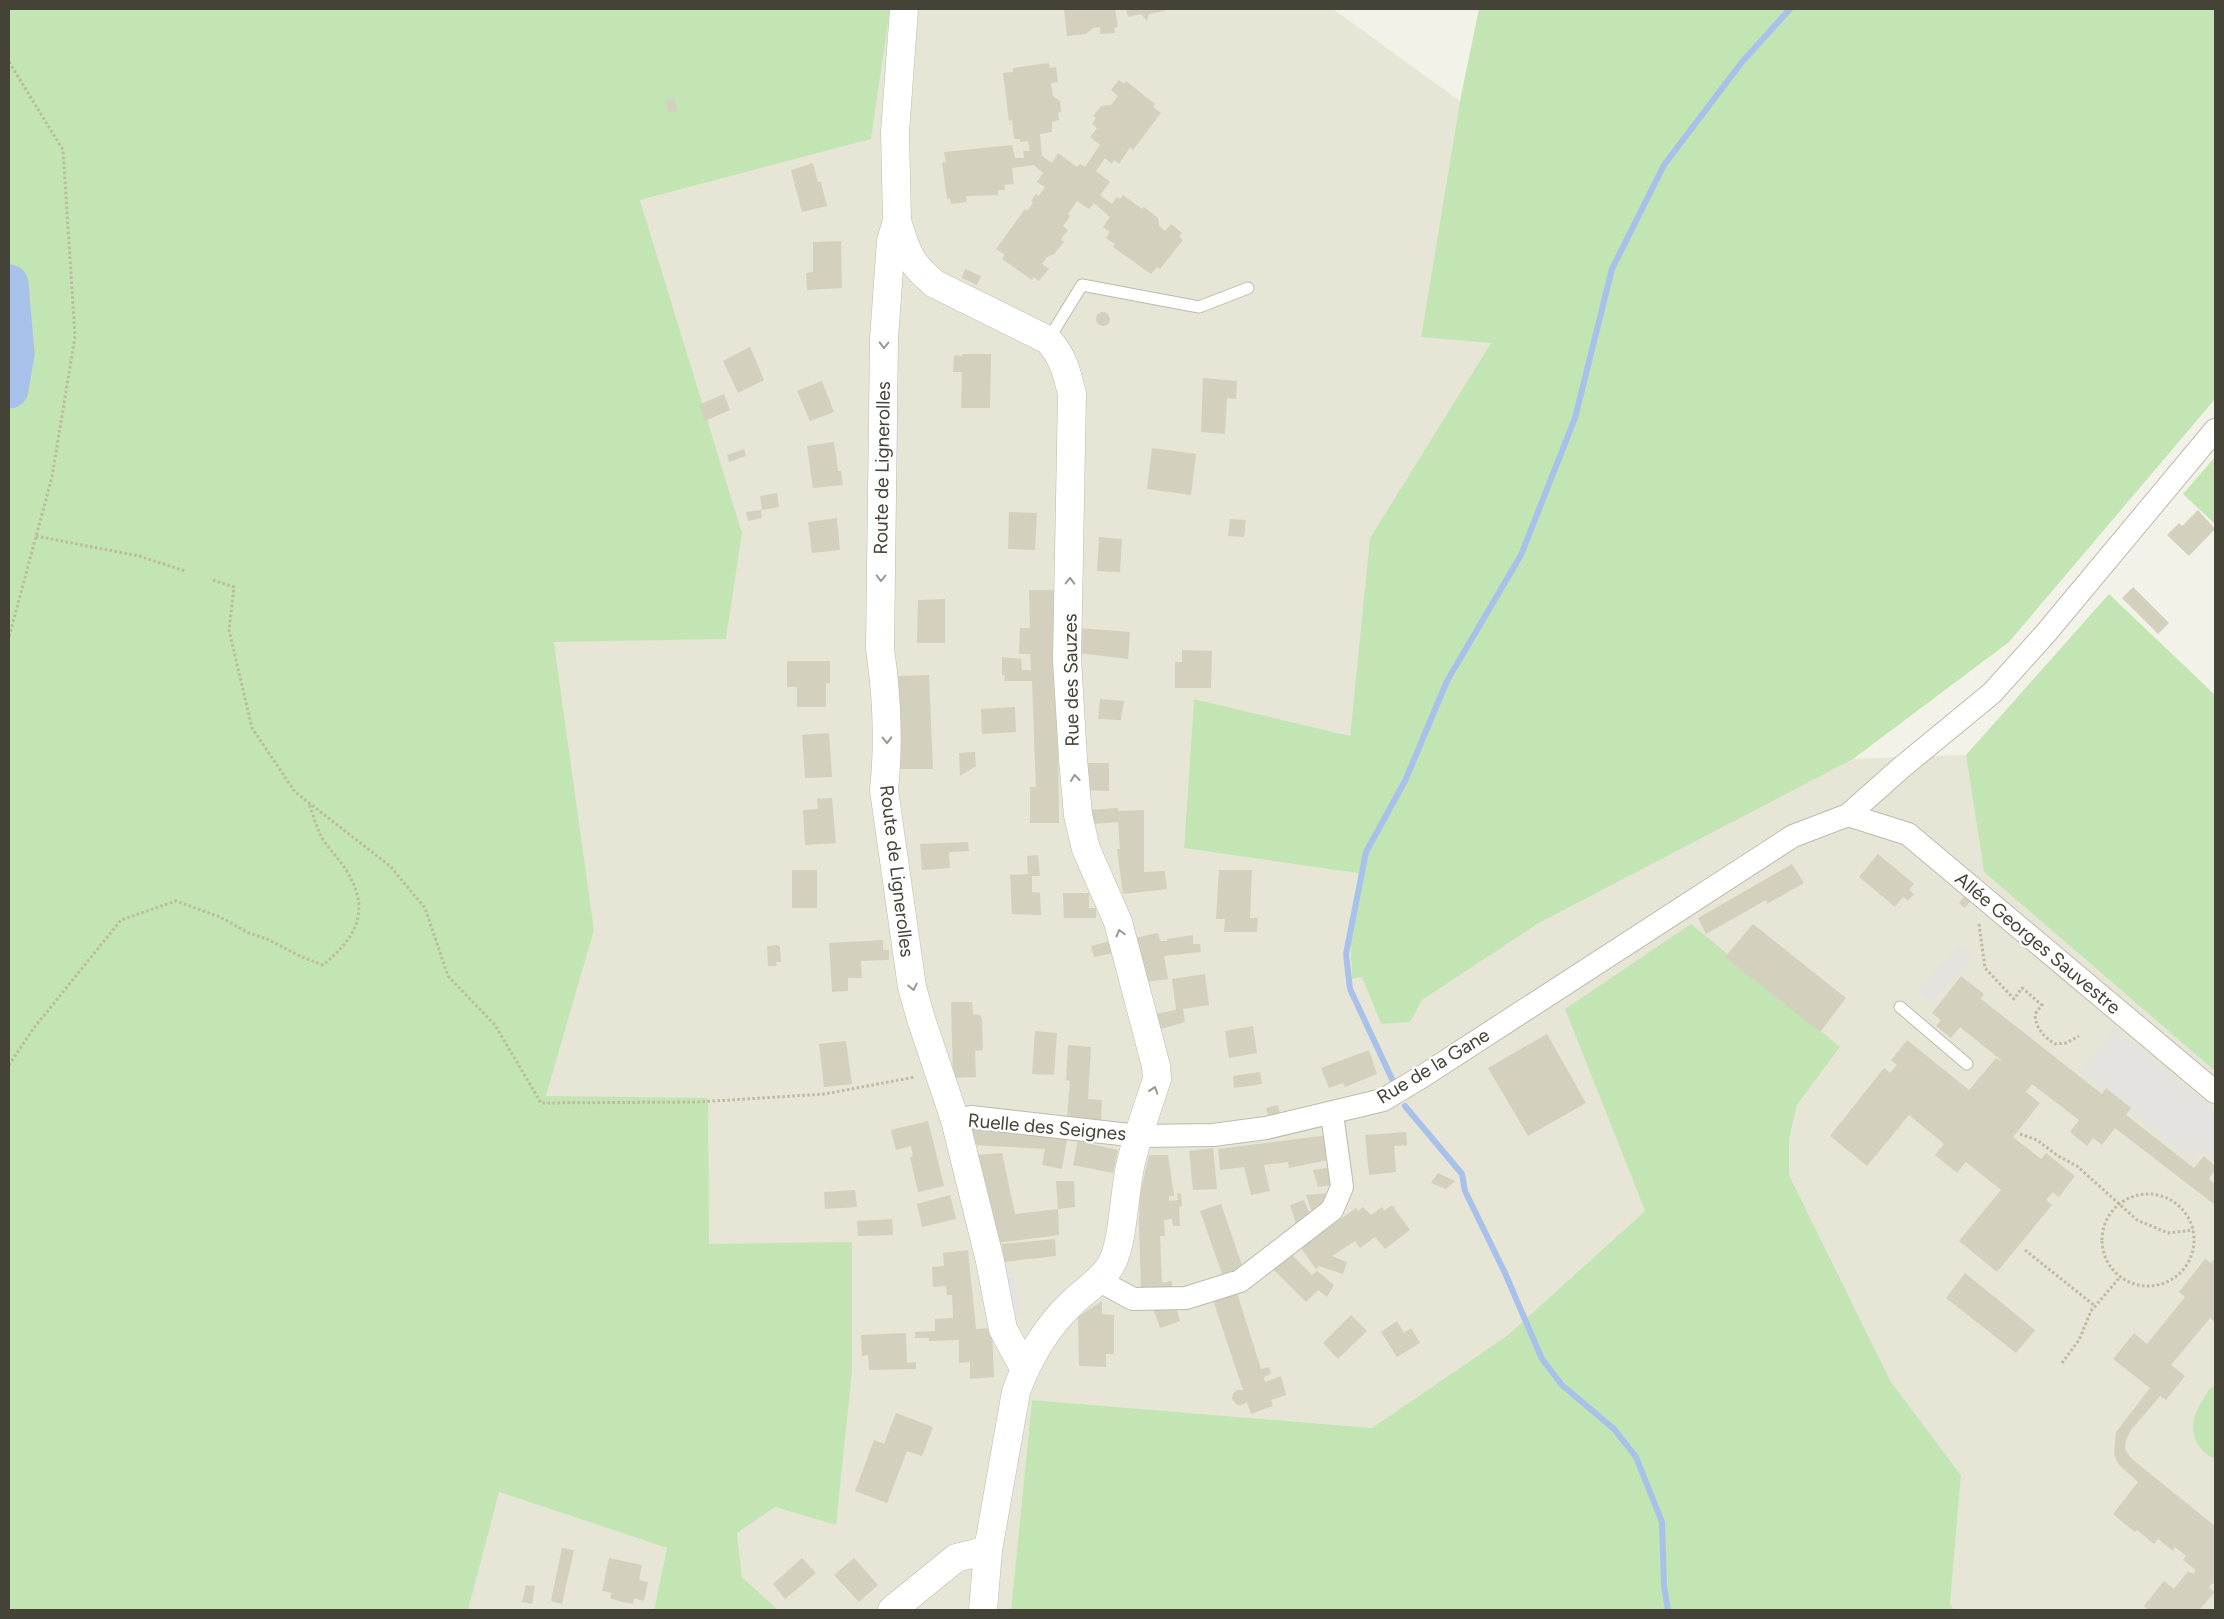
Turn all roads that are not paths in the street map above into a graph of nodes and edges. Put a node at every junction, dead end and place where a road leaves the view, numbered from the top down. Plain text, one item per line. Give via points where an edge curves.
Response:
1 (904, 9) edge
2 (897, 221) junction
3 (935, 284) junction
4 (1248, 288) dead end
5 (888, 297) junction
6 (1048, 340) junction
7 (2215, 430) edge
8 (1848, 815) junction
9 (1900, 1007) dead end
10 (1967, 1064) dead end
11 (2215, 1092) edge
12 (1332, 1114) junction
13 (955, 1120) junction
14 (1138, 1136) junction
15 (1098, 1280) junction
16 (1024, 1368) junction
17 (988, 1550) junction
18 (892, 1610) edge
19 (983, 1610) edge

1 - 2 street via 895,132
2 - 3 street via 908,256
2 - 5 street, Route de Lignerolles via 892,241
3 - 5 street via 912,284
3 - 6 street, Rue des Sauzes
4 - 6 lane via 1199,307 1082,285
5 -> 13 street, Route de Lignerolles via 884,339 880,639 886,700 884,790 912,987
14 -> 6 street, Rue des Sauzes via 1157,1079 1156,1066 1118,922 1086,849 1078,815 1068,659 1072,394 1064,364
7 - 8 street via 1992,693
8 - 11 street, Allée Georges Sauvestre via 1908,834
8 - 12 street, Rue de la Gane via 1793,836 1383,1100
9 - 10 lane
12 - 14 street, Rue de la Gane via 1213,1135
12 - 15 street via 1342,1187 1332,1210 1240,1281 1186,1298 1133,1299
13 - 14 street, Ruelle des Seignes via 972,1117
13 - 16 street, Route de Lignerolles via 990,1261 1003,1329
14 - 15 street via 1112,1263
15 - 16 street via 1071,1304
16 - 17 street via 1016,1392
17 - 18 street via 956,1558
17 - 19 street

